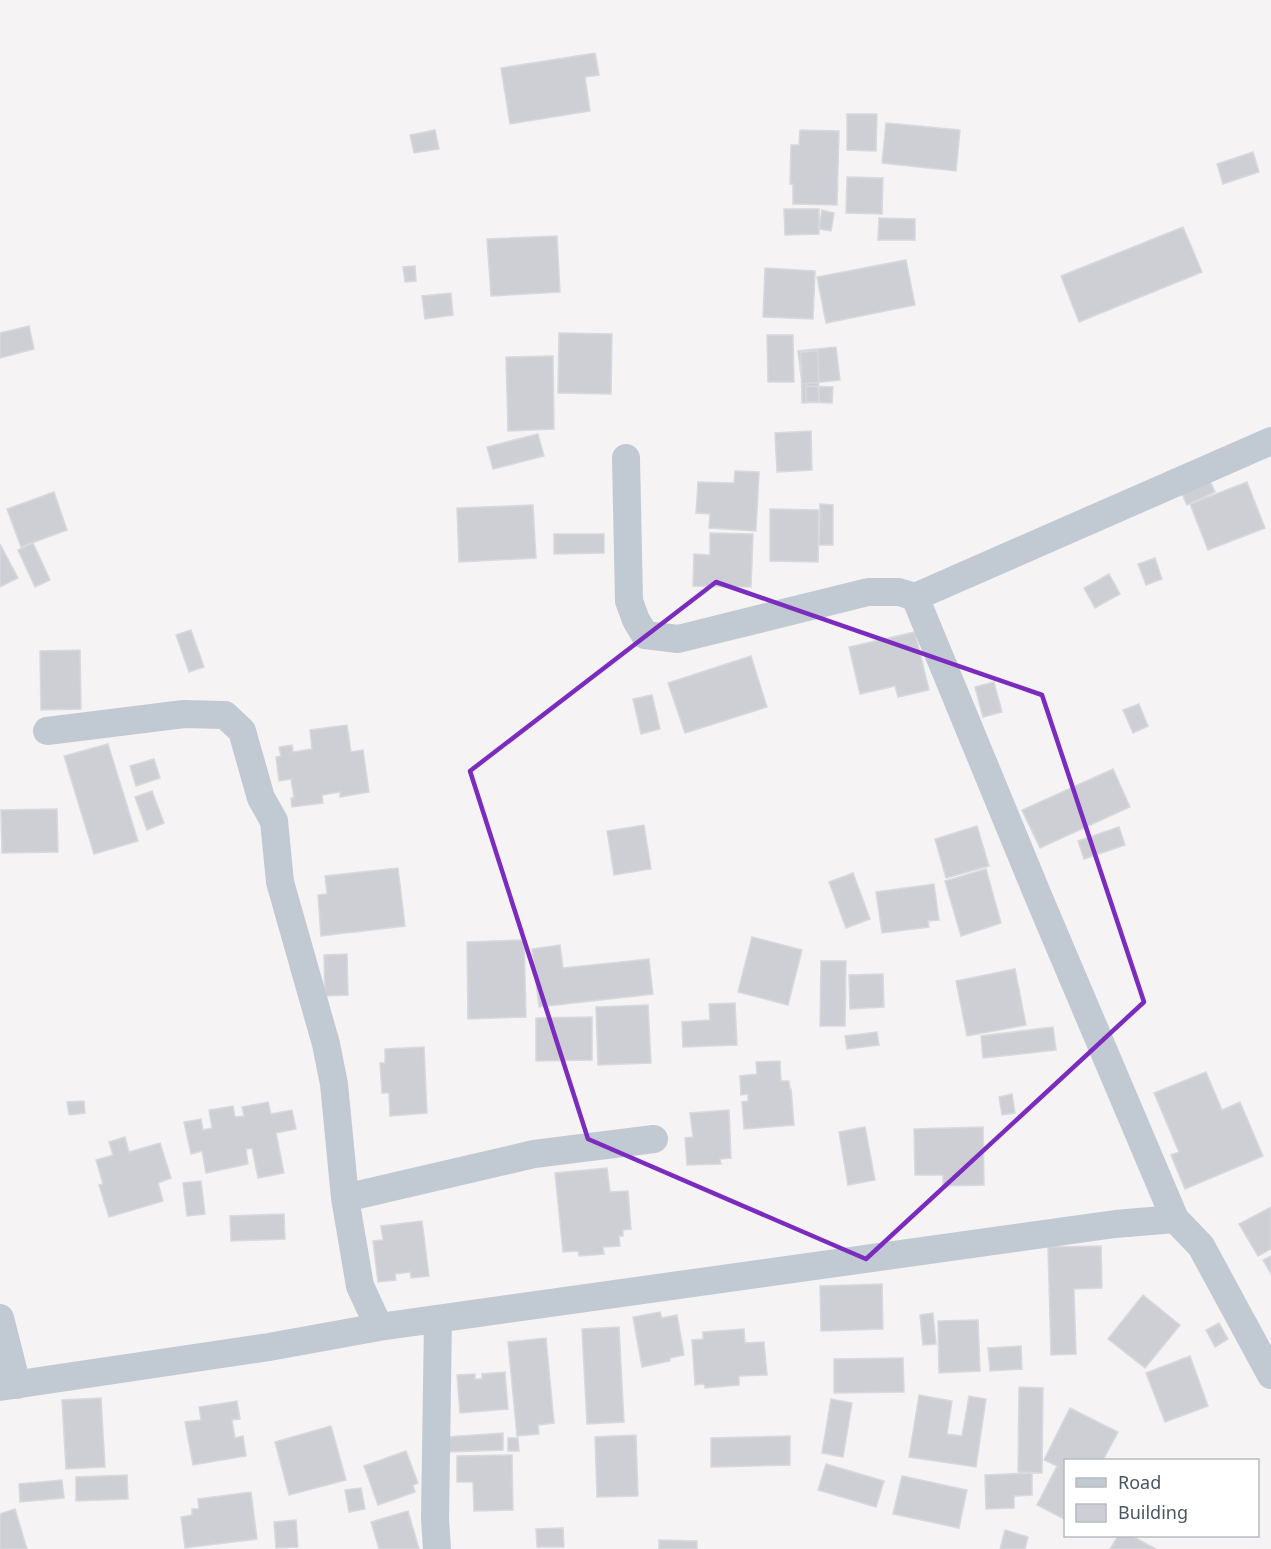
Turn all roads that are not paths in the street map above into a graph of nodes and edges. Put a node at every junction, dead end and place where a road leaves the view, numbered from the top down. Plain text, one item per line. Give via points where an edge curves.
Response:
1 (1271, 441) edge
2 (626, 458) dead end
3 (915, 597) junction
4 (47, 731) dead end
5 (654, 1139) dead end
6 (345, 1198) junction
7 (1175, 1219) junction
8 (0, 1318) edge
9 (438, 1319) junction
10 (1259, 1324) edge
11 (379, 1328) junction
12 (1271, 1375) edge
13 (9, 1386) edge
14 (437, 1549) edge

1 - 3 street
2 - 3 street via 629,602 645,634 678,639 868,591
3 - 7 street
4 - 6 street via 184,714 225,715 242,731 261,798 274,821 280,882 326,1044 334,1084
5 - 6 street via 534,1154
6 - 11 street via 360,1286
7 - 9 street via 1092,1227
7 - 10 street via 1201,1246
8 - 13 street
9 - 11 street
9 - 14 street
10 - 12 street
11 - 13 street

